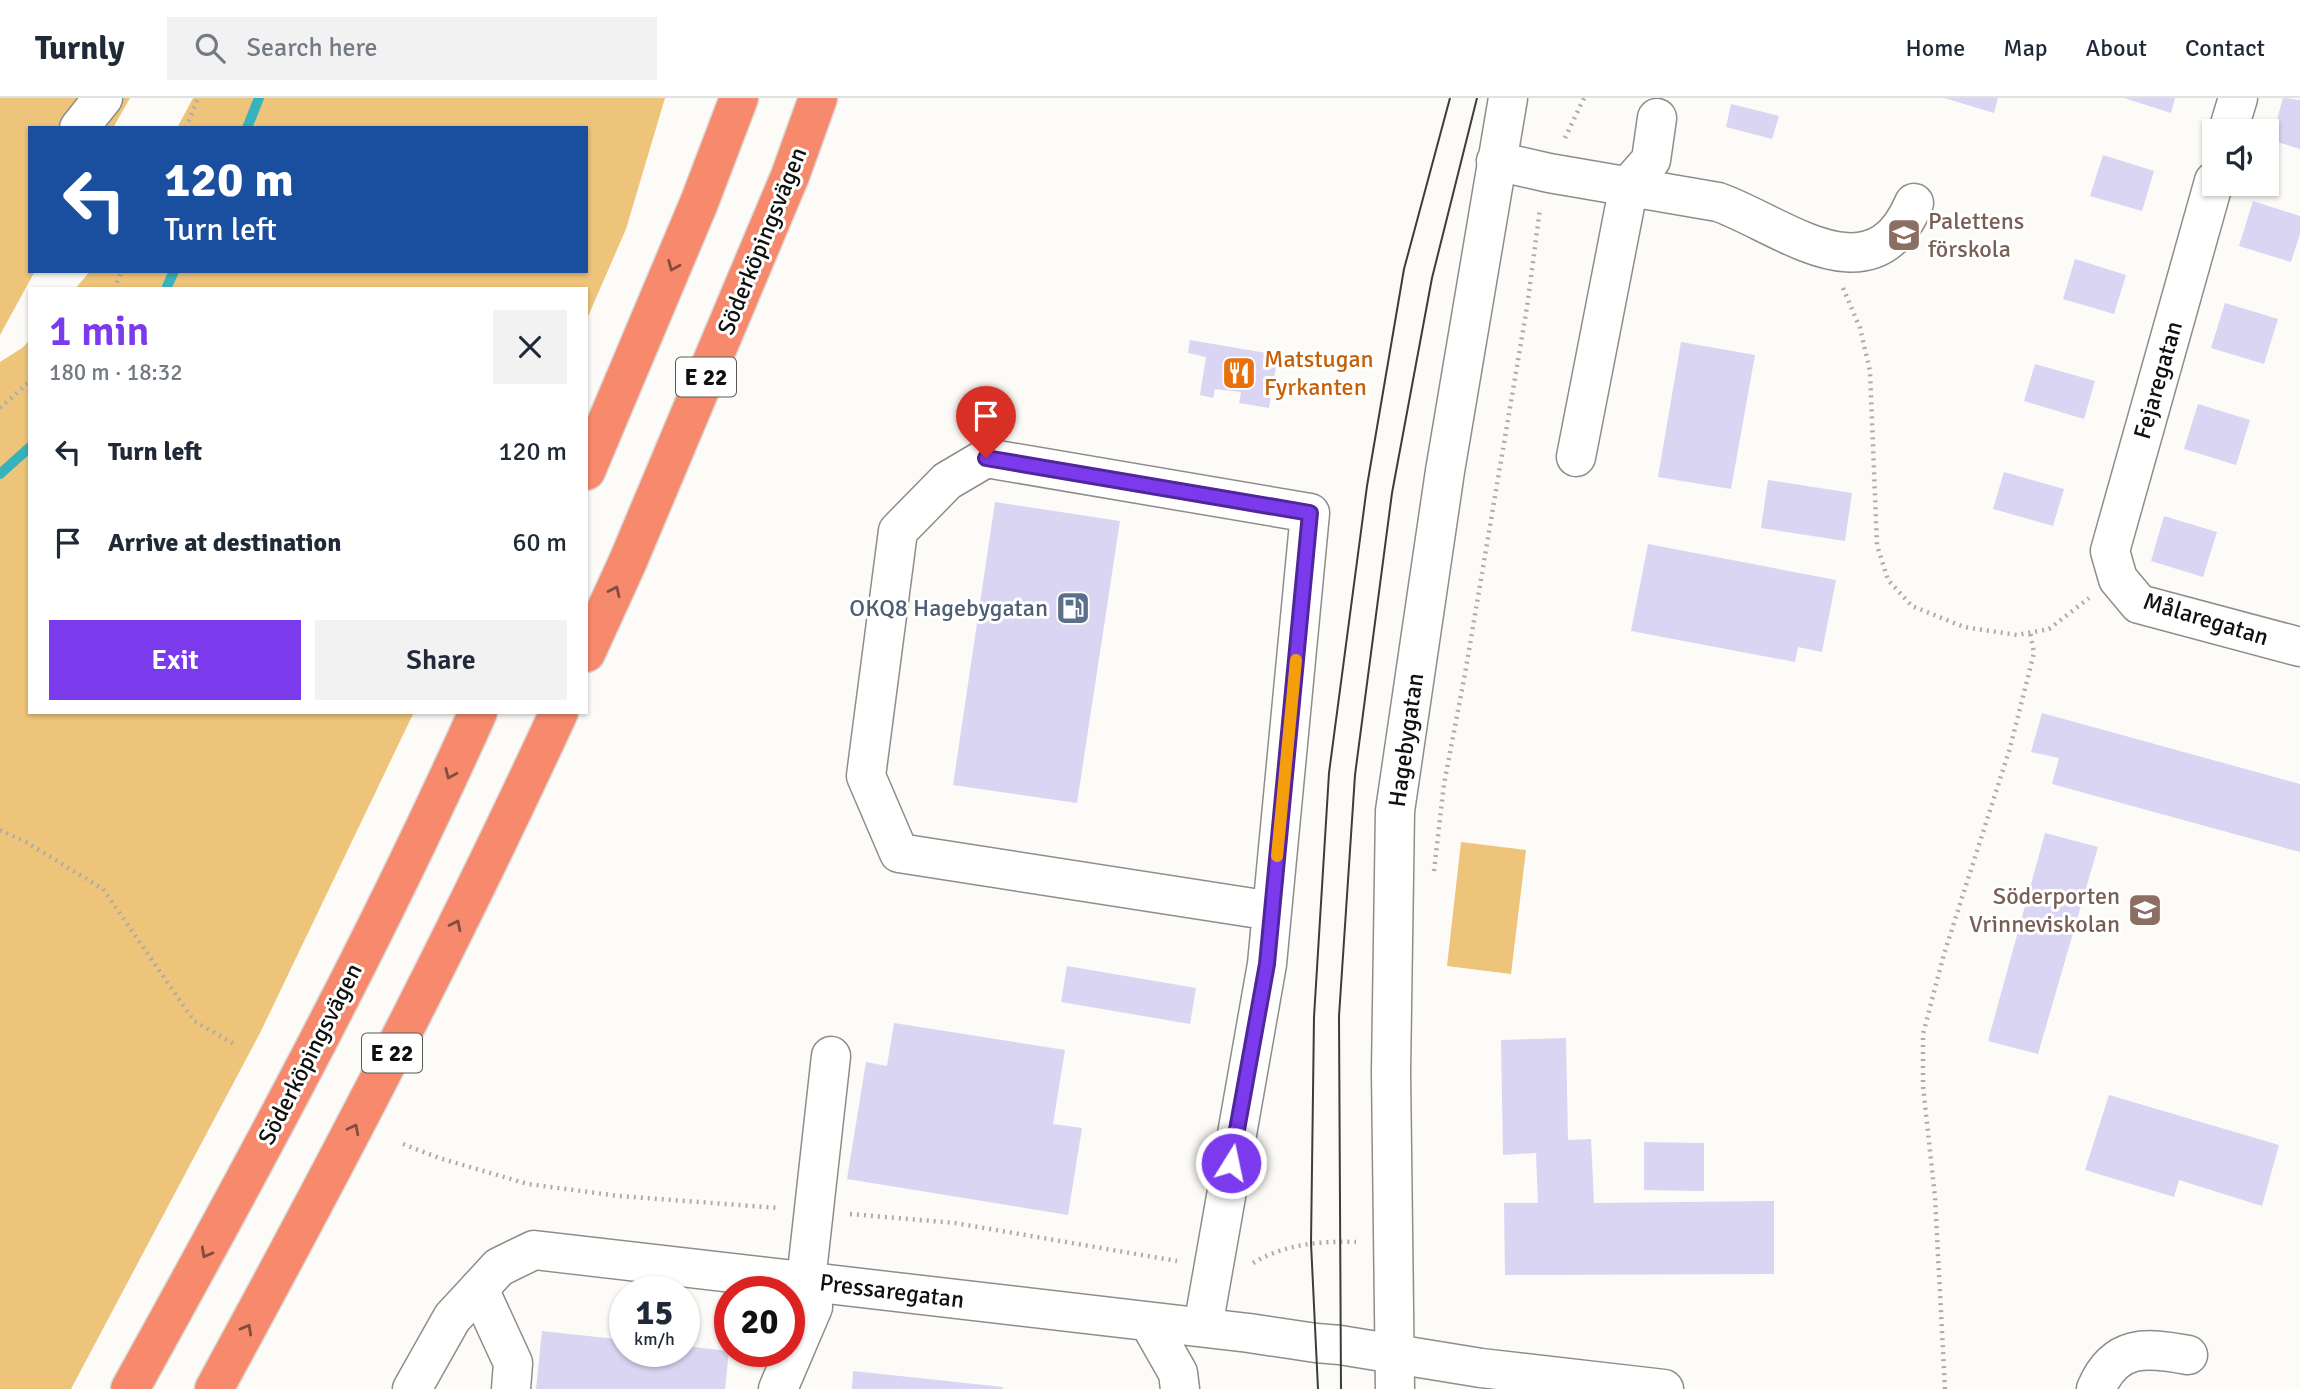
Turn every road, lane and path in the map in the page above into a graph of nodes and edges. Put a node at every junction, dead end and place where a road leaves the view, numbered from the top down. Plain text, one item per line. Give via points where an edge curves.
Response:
1 (103, 98) edge
2 (198, 98) edge
3 (719, 98) edge
4 (738, 98) edge
5 (818, 98) edge
6 (838, 98) edge
7 (1508, 98) edge
8 (1584, 98) edge
9 (2238, 98) edge
10 (1657, 118) dead end
11 (2232, 119) edge
12 (81, 126) edge
13 (187, 126) edge
14 (1496, 161) junction
15 (1549, 173) junction
16 (790, 176) junction
17 (1629, 185) junction
18 (2210, 196) edge
19 (699, 203) junction
20 (1914, 203) dead end
21 (1840, 284) dead end
22 (28, 383) edge
23 (0, 408) edge
24 (1576, 457) dead end
25 (588, 466) edge
26 (2118, 579) junction
27 (2030, 632) junction
28 (2300, 647) edge
29 (588, 649) edge
30 (477, 714) edge
31 (558, 714) edge
32 (0, 830) edge
33 (1433, 880) dead end
34 (1272, 911) junction
35 (236, 1045) dead end
36 (831, 1056) dead end
37 (403, 1144) dead end
38 (812, 1211) junction
39 (1394, 1243) junction
40 (1214, 1268) junction
41 (806, 1281) junction
42 (479, 1289) junction
43 (1149, 1322) junction
44 (1203, 1327) junction
45 (2188, 1355) dead end
46 (1395, 1372) edge
47 (1541, 1382) edge
48 (130, 1389) edge
49 (214, 1389) edge
50 (412, 1389) edge
51 (511, 1389) edge
52 (778, 1389) edge
53 (1180, 1389) edge
54 (1664, 1389) edge
55 (1945, 1389) edge
56 (2095, 1389) edge

1 - 12 street
2 - 13 path
3 - 19 highway
4 - 19 highway
5 - 16 highway, Söderköpingsvägen / E 22
6 - 16 highway
7 - 14 street, Hagebygatan
8 - 15 path
9 - 11 street
10 - 17 street via 1651,160
14 - 15 street
14 - 39 street, Hagebygatan via 1395,811
15 - 17 street
15 - 33 path via 1444,784
29 -> 16 highway, Söderköpingsvägen / E 22
17 - 20 street via 1718,202 1769,227 1843,253 1874,248 1894,235
17 - 24 street
18 - 26 street, Fejaregatan via 2110,551
19 -> 25 highway
21 - 27 path via 1860,328 1870,371 1877,545 1888,580 1912,606 1964,626 2017,635
22 - 23 path
26 - 27 path via 2049,629
26 - 28 street, Målaregatan via 2139,604
27 - 55 path via 2034,653 2010,748 1923,1034
30 -> 48 highway, Söderköpingsvägen / E 22 via 358,962 239,1193
49 -> 31 highway, E 22 via 329,1178
32 - 35 path via 103,889 194,1021
34 - 34 street via 1310,513 986,458 947,481 898,531 866,776 899,853
34 - 40 street via 1267,964
36 - 38 street
37 - 38 path via 528,1184
38 - 40 path via 956,1223
38 - 41 street
39 - 40 path via 1311,1243 1270,1253 1239,1271
39 - 46 street, Hagebygatan
40 - 44 street
41 - 42 street, Pressaregatan via 534,1250 499,1267
41 - 43 street, Pressaregatan
41 - 52 street via 813,1307
42 - 50 street, Pressaregatan via 452,1318
42 - 51 street via 513,1363
43 - 44 street, Pressaregatan
43 - 53 street via 1178,1373
44 - 46 street, Pressaregatan via 1340,1345
45 - 56 street via 2153,1349 2129,1352 2103,1371
46 - 47 street, Pressaregatan
47 - 54 street, Pressaregatan

